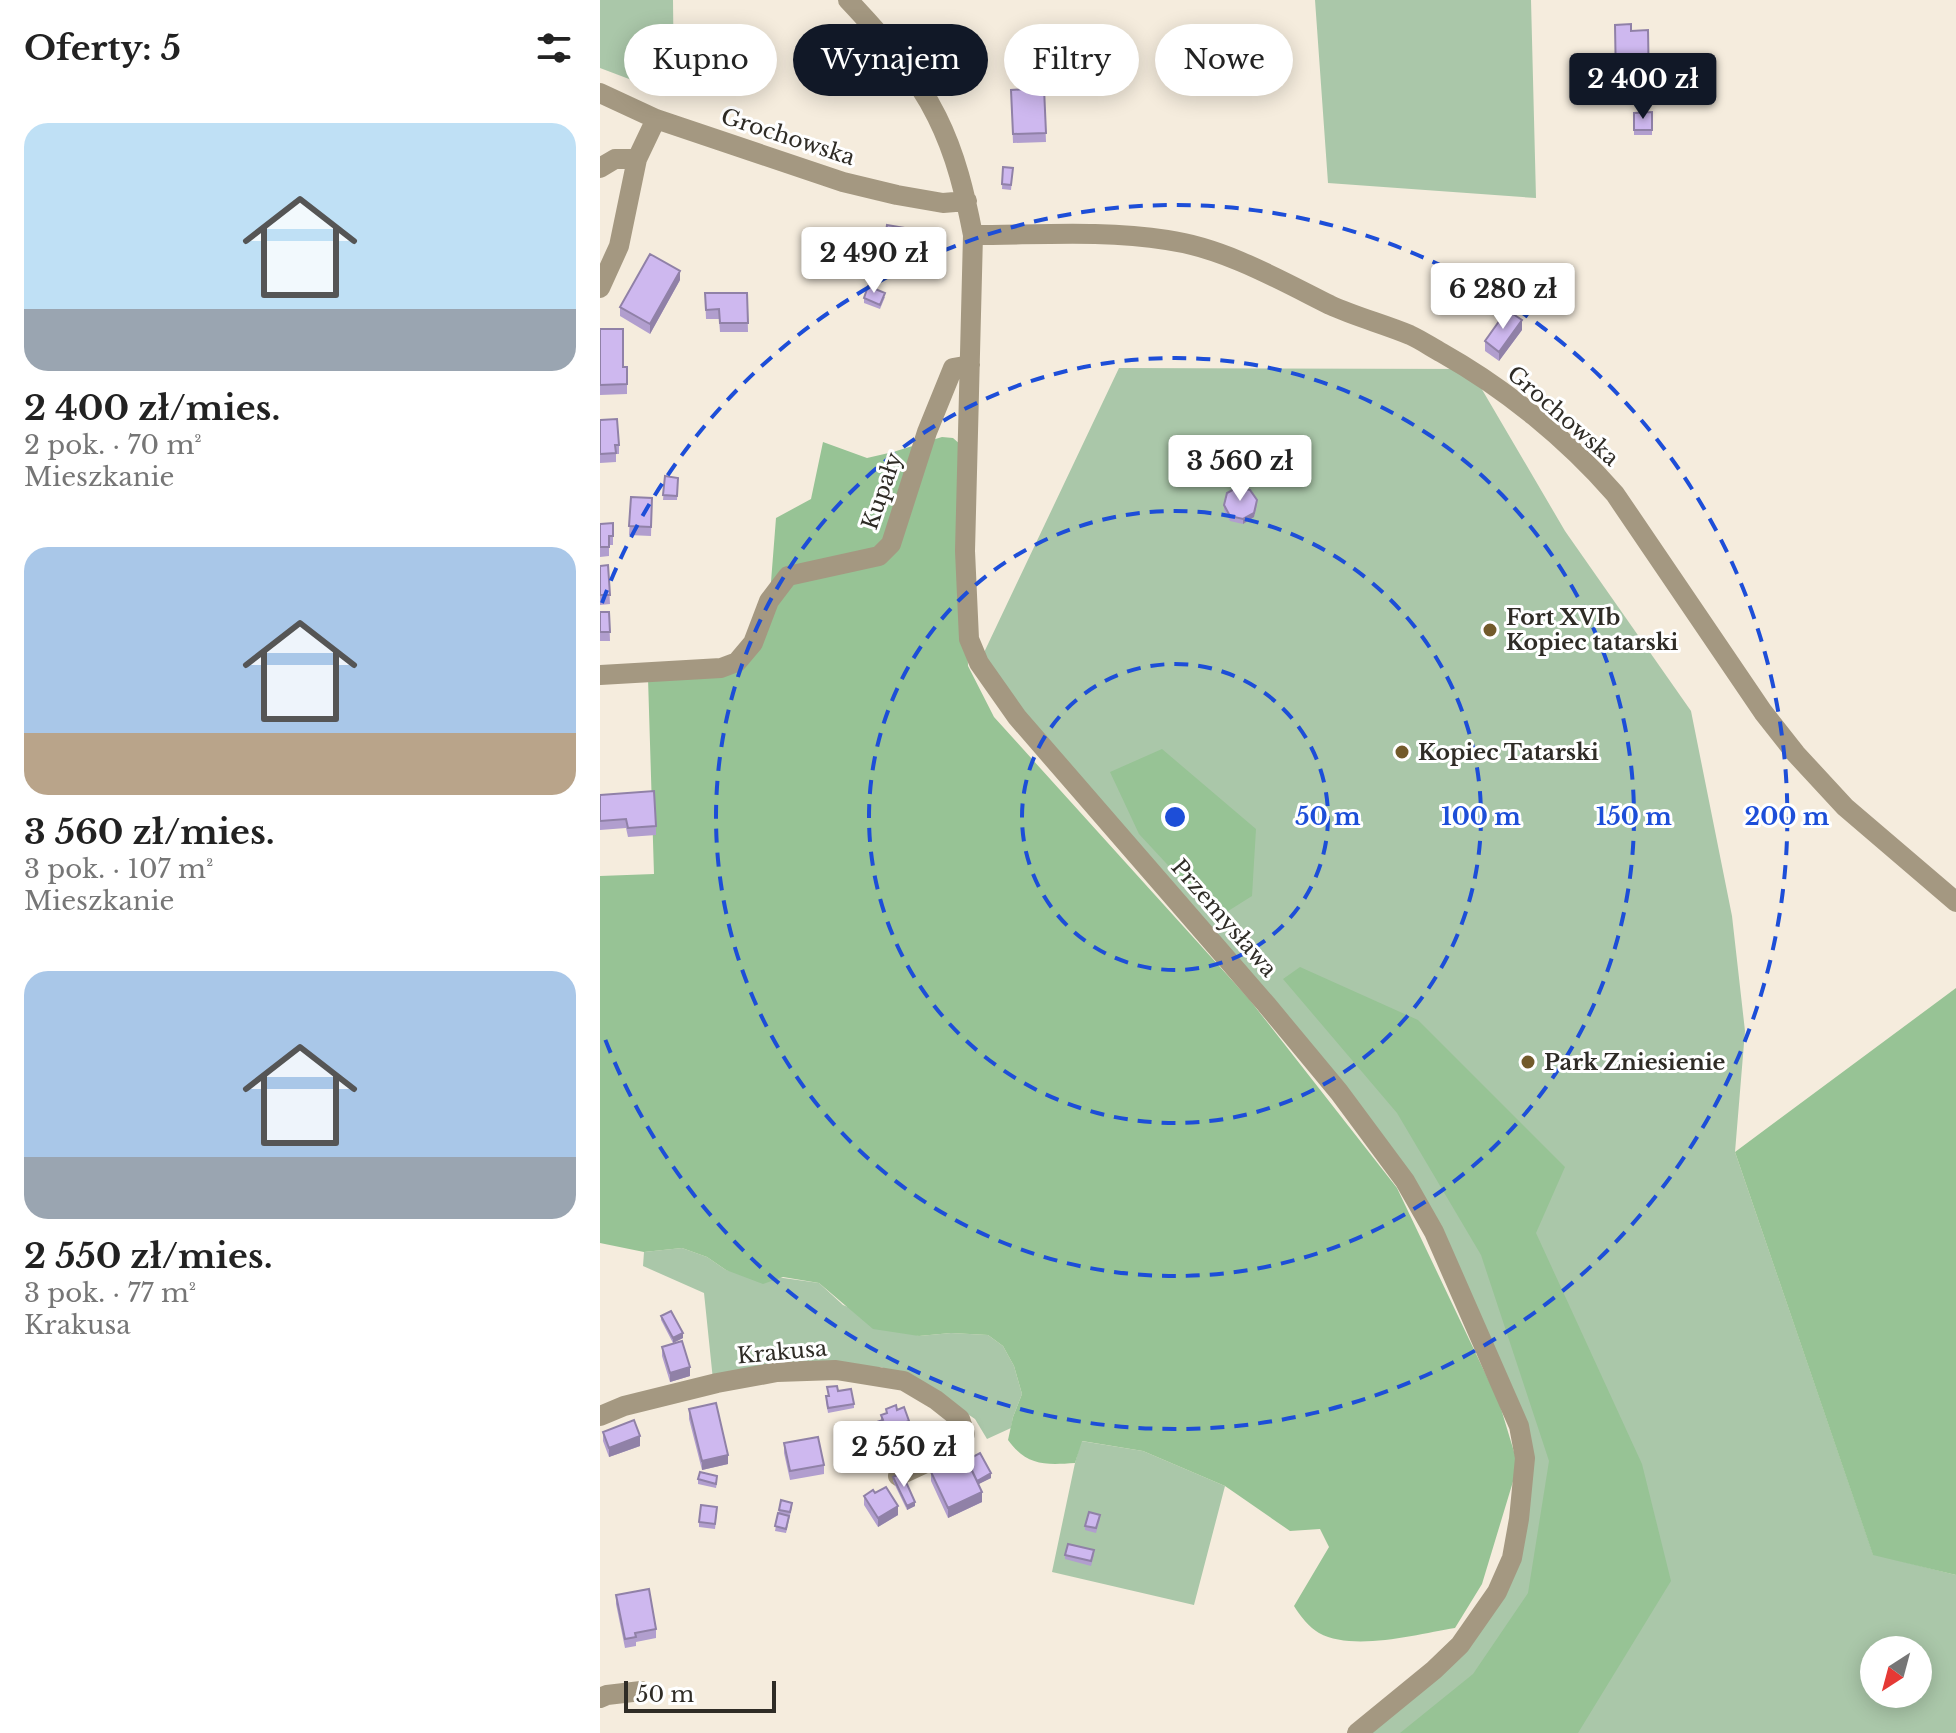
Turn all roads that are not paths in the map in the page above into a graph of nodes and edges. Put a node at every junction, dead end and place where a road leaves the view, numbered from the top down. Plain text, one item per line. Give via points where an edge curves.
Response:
1 (848, 0) edge
2 (600, 93) edge
3 (656, 119) junction
4 (637, 159) junction
5 (600, 168) edge
6 (967, 201) junction
7 (973, 235) junction
8 (600, 288) edge
9 (970, 365) junction
10 (600, 675) edge
11 (1956, 902) edge
12 (600, 1416) edge
13 (898, 1476) edge
14 (641, 1691) dead end
15 (600, 1698) edge
16 (1357, 1733) edge

1 - 6 street, Przemysława via 897,56 937,116
2 - 3 street, Grochowska
3 - 4 street
3 - 6 street, Grochowska via 843,182 943,203
4 - 5 street via 615,159
4 - 8 street via 619,246
6 - 7 street, Przemysława
7 - 9 street, Przemysława
7 - 11 street, Grochowska via 1097,234 1201,247 1411,336 1470,369 1592,468 1796,754 1845,807
9 - 10 street, Kupały via 953,368 891,544 879,556 788,576 769,601 753,643 737,662 721,668
9 - 16 street, Przemysława via 966,611 979,663 1017,717 1339,1092 1405,1181 1434,1232 1519,1426 1525,1458 1519,1519 1512,1558 1497,1592 1460,1645
12 - 13 street, Krakusa via 777,1372 836,1370 904,1381 960,1419 965,1434 956,1449
14 - 15 street

